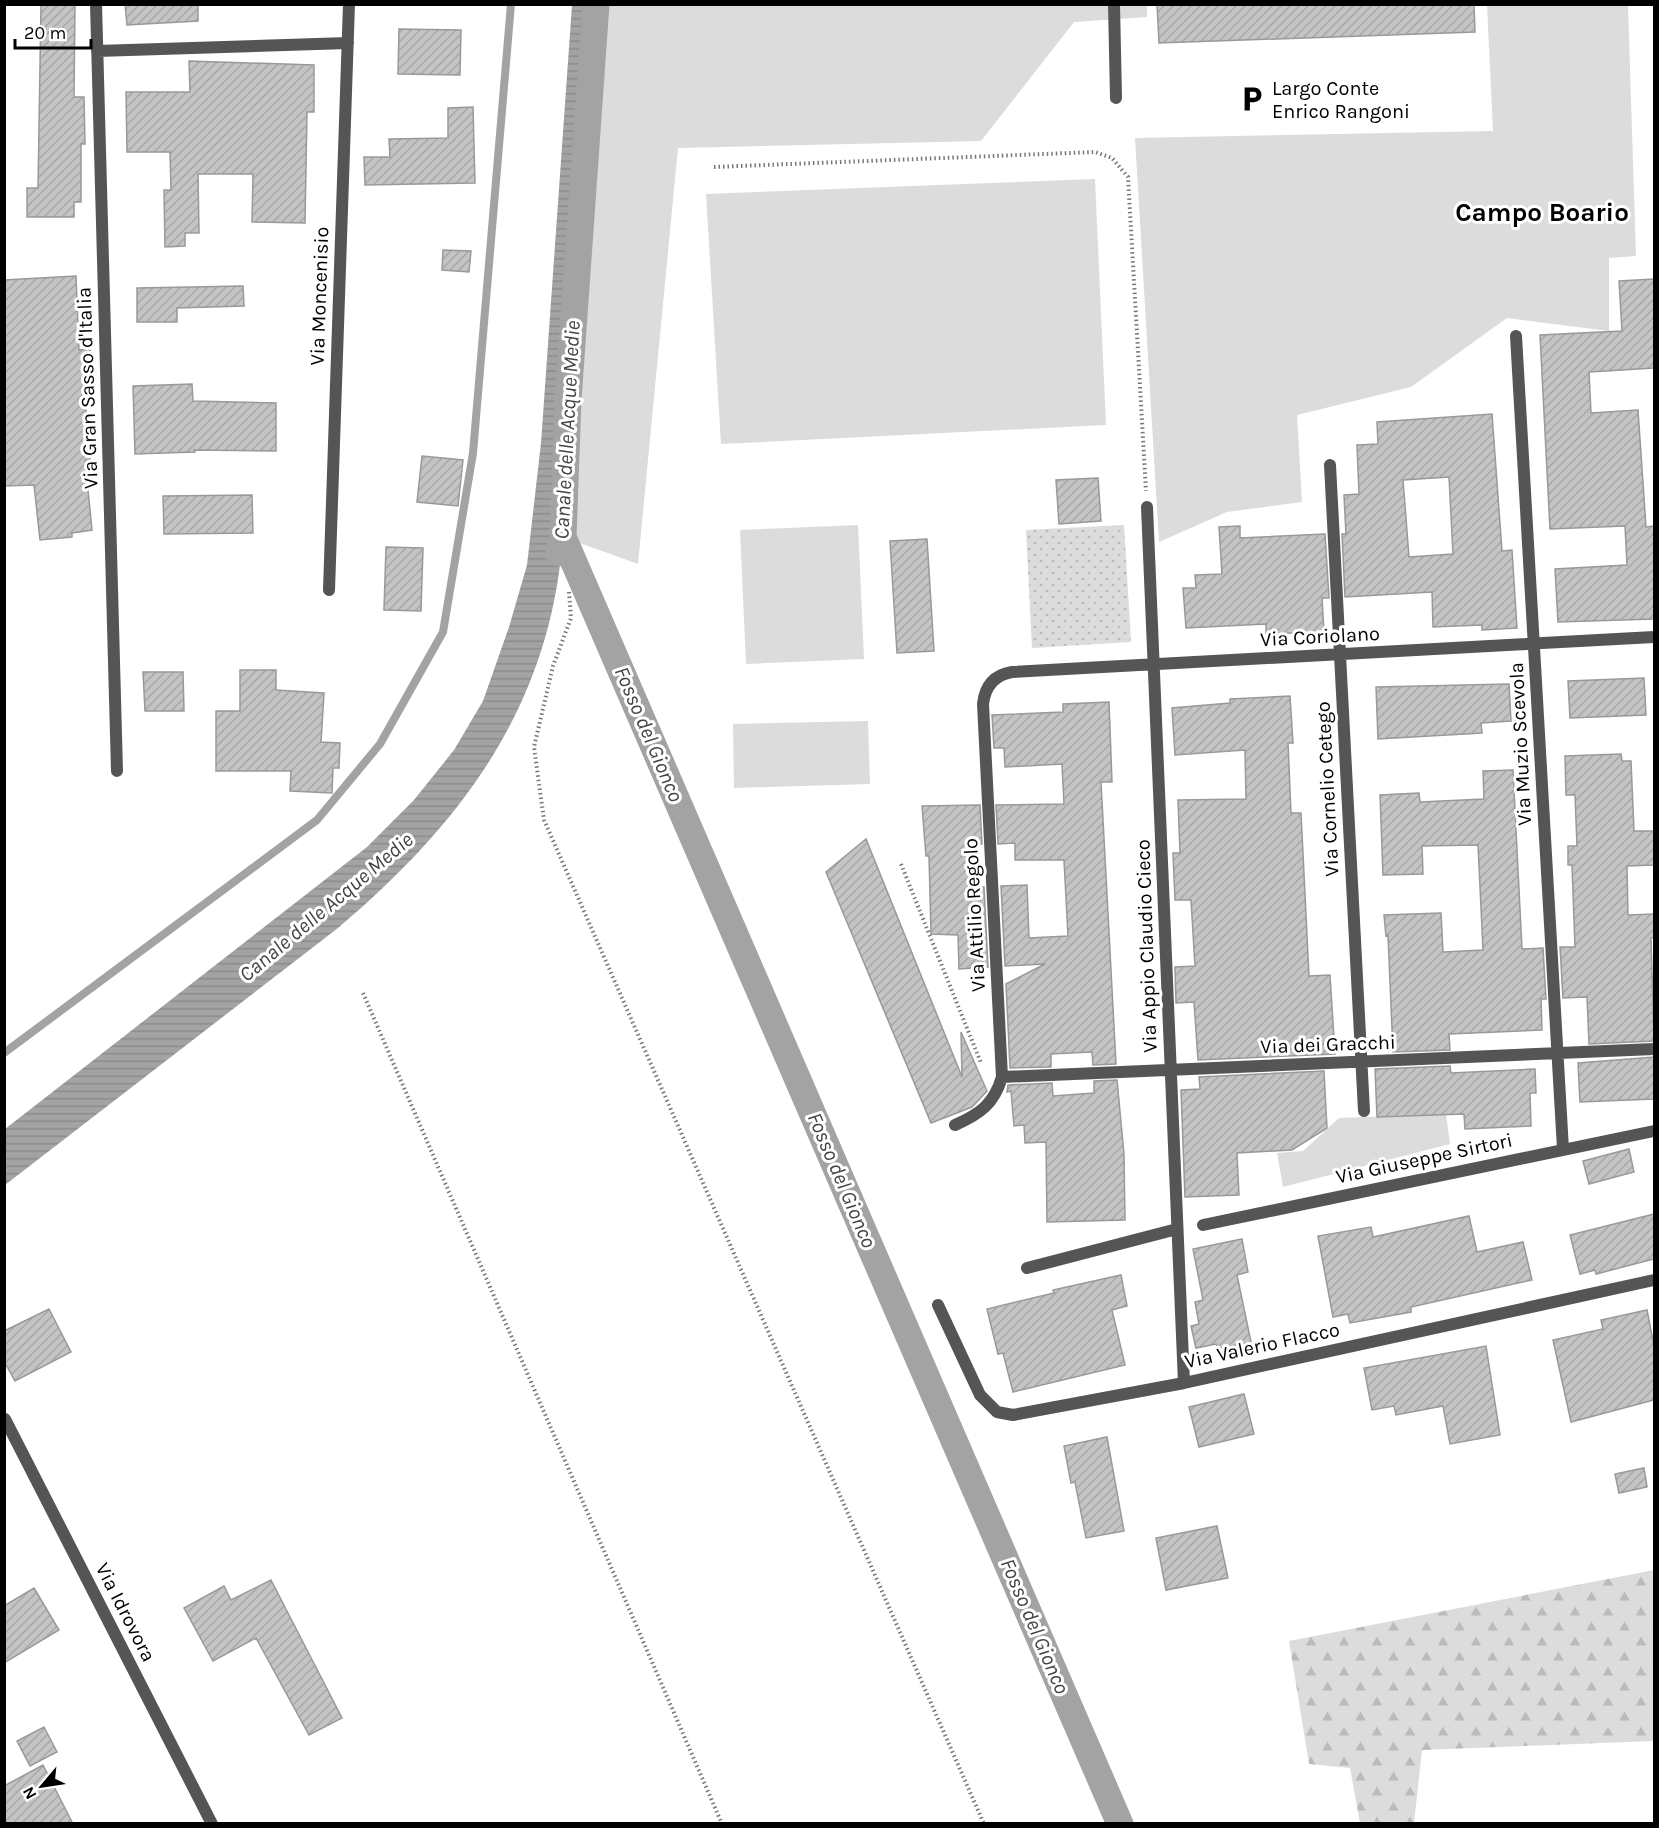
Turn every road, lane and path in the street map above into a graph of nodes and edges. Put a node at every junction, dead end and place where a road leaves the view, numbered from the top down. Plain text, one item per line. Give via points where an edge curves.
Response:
1 (96, 4) edge
2 (349, 4) edge
3 (1114, 4) edge
4 (348, 44) junction
5 (97, 51) junction
6 (1116, 98) dead end
7 (714, 167) dead end
8 (1516, 336) dead end
9 (1330, 465) dead end
10 (1147, 507) joint
11 (328, 590) dead end
12 (569, 592) dead end
13 (1654, 637) edge
14 (1534, 643) junction
15 (1340, 654) junction
16 (1153, 664) junction
17 (991, 681) joint
18 (117, 771) dead end
19 (901, 864) dead end
20 (363, 993) dead end
21 (1654, 1049) edge
22 (1557, 1053) junction
23 (1361, 1062) junction
24 (1171, 1070) junction
25 (1002, 1077) junction
26 (1364, 1111) dead end
27 (955, 1125) dead end
28 (1654, 1131) edge
29 (1563, 1149) junction
30 (1203, 1225) dead end
31 (1177, 1229) junction
32 (1027, 1268) dead end
33 (1654, 1280) edge
34 (938, 1305) dead end
35 (1184, 1383) junction
36 (4, 1419) edge
37 (212, 1824) edge
38 (722, 1824) edge
39 (984, 1824) edge

1 - 5 street, Via Gran Sasso d'Italia
2 - 4 street, Via Moncenisio
3 - 6 street
4 - 5 street
4 - 11 street, Via Moncenisio
5 - 18 street, Via Gran Sasso d'Italia
7 - 10 path via 1095,152 1112,158 1128,177
8 - 14 street, Via Muzio Scevola
9 - 15 street, Via Cornelio Cetego
10 - 16 street, Via Appio Claudio Cieco
12 - 39 path via 571,618 553,666 534,747 544,820
13 - 14 street, Via Coriolano
14 - 15 street, Via Coriolano
14 - 22 street, Via Muzio Scevola
15 - 16 street, Via Coriolano
15 - 23 street, Via Cornelio Cetego
16 - 17 street, Via Coriolano via 1012,672
16 - 24 street, Via Appio Claudio Cieco
17 - 25 street, Via Attilio Regolo via 983,704
19 - 25 path via 987,1077
20 - 38 path
21 - 22 street, Via dei Gracchi
22 - 23 street, Via dei Gracchi
22 - 29 street, Via Muzio Scevola
23 - 24 street, Via dei Gracchi
23 - 26 street, Via Cornelio Cetego
24 - 25 street, Via dei Gracchi
24 - 31 street, Via Appio Claudio Cieco
25 - 27 street, Via Attilio Regolo via 989,1106
28 - 29 street, Via Giuseppe Sirtori
29 - 30 street, Via Giuseppe Sirtori
31 - 32 street
31 - 35 street, Via Appio Claudio Cieco
33 - 35 street, Via Valerio Flacco
34 - 35 street, Via Valerio Flacco via 980,1395 1005,1414 1019,1415
36 - 37 street, Via Idrovora

